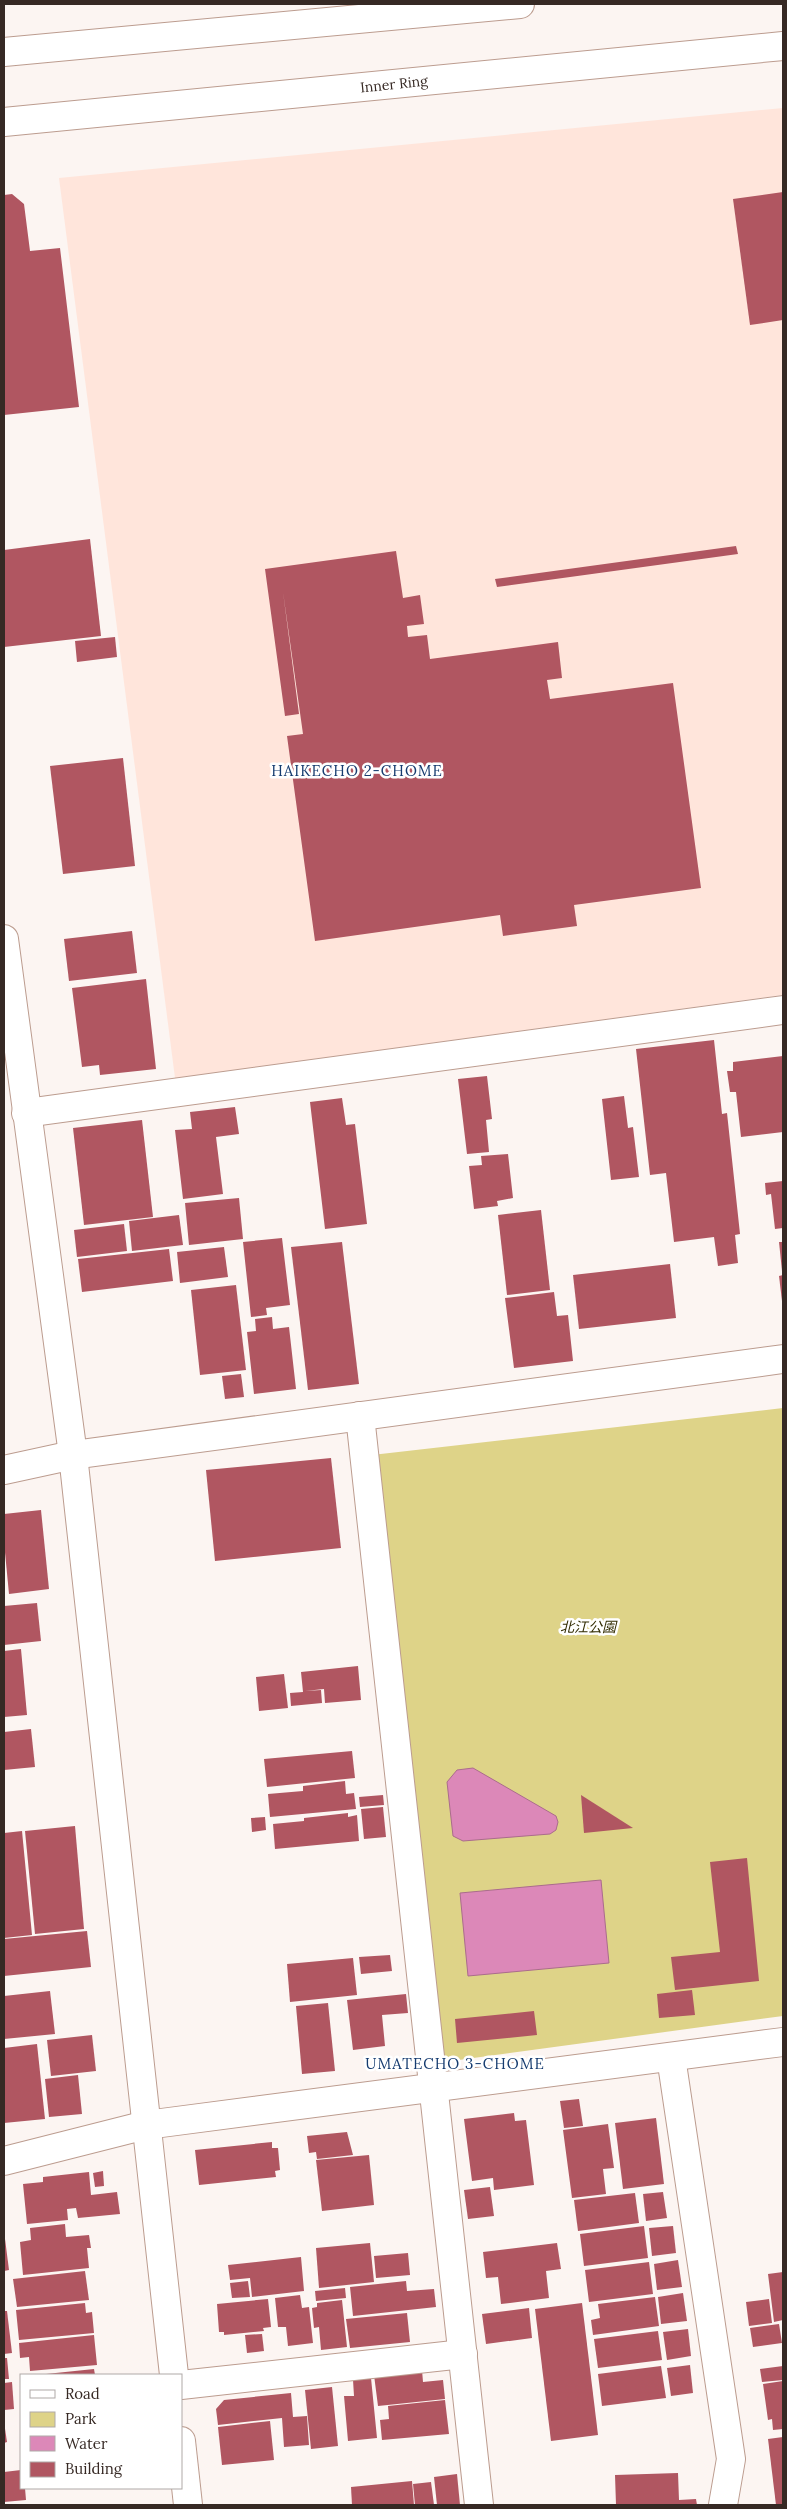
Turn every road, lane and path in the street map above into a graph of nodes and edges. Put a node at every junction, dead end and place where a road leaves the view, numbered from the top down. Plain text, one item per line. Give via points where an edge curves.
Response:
1 (520, 4) edge
2 (417, 9) edge
3 (783, 46) edge
4 (4, 52) edge
5 (4, 122) edge
6 (4, 939) edge
7 (783, 1010) edge
8 (12, 1066) edge
9 (26, 1113) junction
10 (783, 1360) edge
11 (360, 1416) junction
12 (73, 1455) junction
13 (4, 1470) edge
14 (783, 2042) edge
15 (670, 2057) junction
16 (435, 2088) junction
17 (146, 2125) junction
18 (4, 2161) edge
19 (463, 2354) junction
20 (174, 2374) edge
21 (182, 2385) edge
22 (182, 2450) edge
23 (188, 2505) edge
24 (479, 2505) edge
25 (723, 2505) edge

1 - 2 street
2 - 4 street
3 - 5 street, Inner Ring
6 - 8 street
7 - 9 street
8 - 9 street
9 - 12 street
10 - 11 street
11 - 12 street
11 - 16 street
12 - 13 street
12 - 17 street
14 - 15 street
15 - 16 street
15 - 25 street via 731,2459
16 - 17 street
16 - 19 street
17 - 18 street
17 - 20 street
19 - 21 street
19 - 24 street
22 - 23 street

